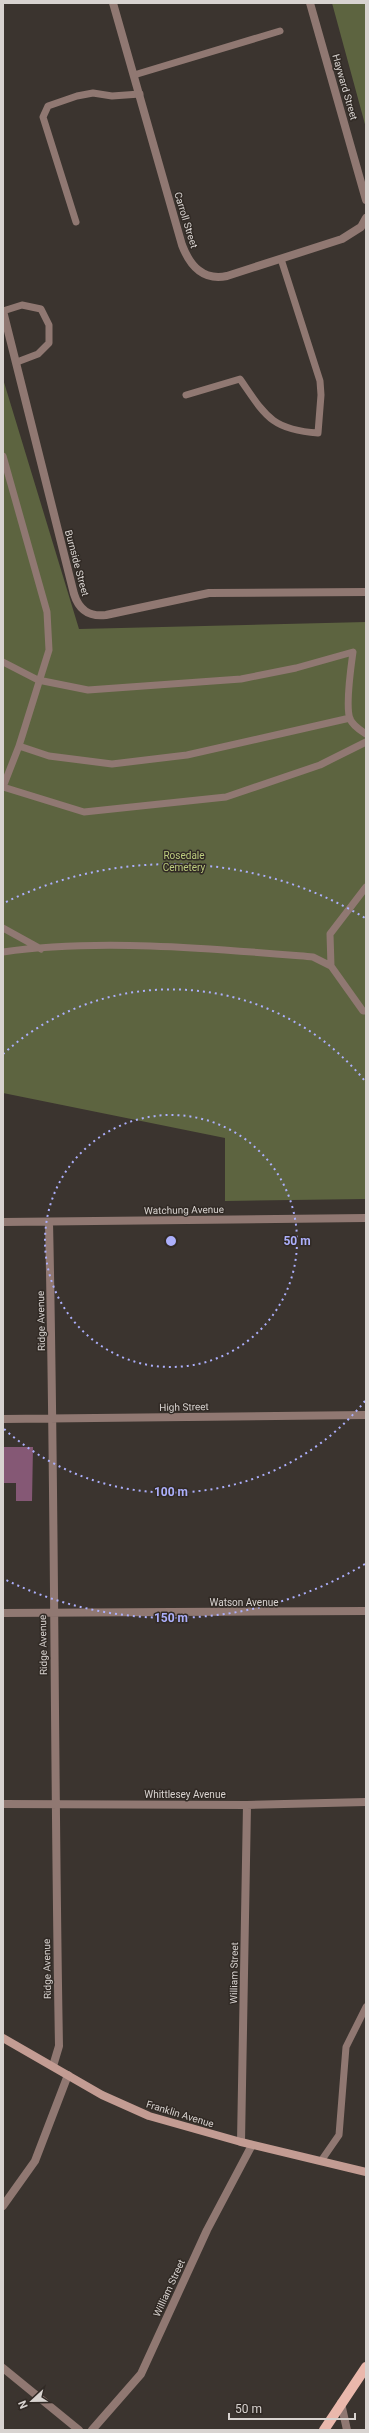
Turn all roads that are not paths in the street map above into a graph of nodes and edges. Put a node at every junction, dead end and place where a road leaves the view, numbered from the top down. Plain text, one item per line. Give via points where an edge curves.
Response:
1 (113, 3) edge
2 (310, 3) edge
3 (280, 31) dead end
4 (134, 75) junction
5 (140, 94) junction
6 (366, 200) edge
7 (366, 218) edge
8 (76, 222) dead end
9 (282, 259) junction
10 (3, 311) edge
11 (17, 362) junction
12 (186, 395) dead end
13 (3, 456) edge
14 (366, 592) edge
15 (3, 662) edge
16 (38, 680) junction
17 (350, 718) junction
18 (366, 734) edge
19 (366, 742) edge
20 (19, 746) junction
21 (3, 787) edge
22 (366, 887) edge
23 (3, 928) edge
24 (42, 949) junction
25 (3, 952) edge
26 (331, 966) junction
27 (366, 1011) edge
28 (366, 1218) edge
29 (3, 1222) edge
30 (49, 1222) junction
31 (366, 1415) edge
32 (53, 1418) junction
33 (3, 1419) edge
34 (366, 1611) edge
35 (3, 1613) edge
36 (53, 1613) junction
37 (366, 1802) edge
38 (54, 1803) junction
39 (3, 1804) edge
40 (246, 1805) junction
41 (366, 2007) edge
42 (3, 2038) edge
43 (53, 2066) junction
44 (68, 2075) junction
45 (242, 2142) junction
46 (252, 2145) junction
47 (321, 2161) junction
48 (366, 2172) edge
49 (3, 2206) edge
50 (366, 2367) edge
51 (3, 2368) edge
52 (340, 2403) junction
53 (79, 2430) edge
54 (92, 2430) edge
55 (324, 2430) edge
56 (346, 2430) edge

1 - 4 street, Carroll Street
2 - 6 street, Hayward Street
3 - 4 lane
4 - 5 street, Carroll Street
5 - 8 lane via 112,96 93,93 48,106 43,117
5 - 9 street, Carroll Street via 182,245 192,265 208,277 217,278
7 - 9 street, Carroll Street via 361,227 342,239
9 - 12 lane via 320,381 318,433 288,430 269,419 240,379
10 - 11 street, Burnside Street
10 - 11 lane via 22,305 41,309 49,325 49,343 38,354
11 - 14 street, Burnside Street via 74,594 83,610 98,616 106,615 209,593
13 - 16 lane via 47,612 49,650
15 - 16 lane
16 - 17 lane via 88,690 241,679 296,668 353,652 349,694
16 - 20 lane
17 - 18 lane via 358,729
17 - 20 lane via 209,751 112,764 49,756
19 - 21 lane via 320,766 226,797 84,812
20 - 21 lane
22 - 26 lane via 330,934
23 - 24 lane
24 - 25 lane
24 - 26 lane via 93,946 241,952 313,958
26 - 27 lane via 363,1011
28 - 30 street, Watchung Avenue
29 - 30 street, Watchung Avenue
30 - 32 street, Ridge Avenue
31 - 32 street, High Street
32 - 33 street, High Street
32 - 36 street, Ridge Avenue
34 - 36 street, Watson Avenue
35 - 36 street, Watson Avenue
36 - 38 street, Ridge Avenue
37 - 40 street, Whittlesey Avenue
38 - 39 street, Whittlesey Avenue
38 - 40 street, Whittlesey Avenue
38 - 43 street, Ridge Avenue via 59,2046
40 - 45 street, William Street
41 - 47 lane via 346,2047 338,2135
42 - 43 street, Franklin Avenue
43 - 44 street, Franklin Avenue
44 - 45 street, Franklin Avenue via 102,2095 149,2116
44 - 49 street via 35,2161
45 - 46 street, Franklin Avenue
46 - 47 street, Franklin Avenue
46 - 54 street, William Street via 207,2230 141,2374
47 - 48 street, Franklin Avenue
50 - 52 main road
51 - 53 street
52 - 55 main road
52 - 56 street

